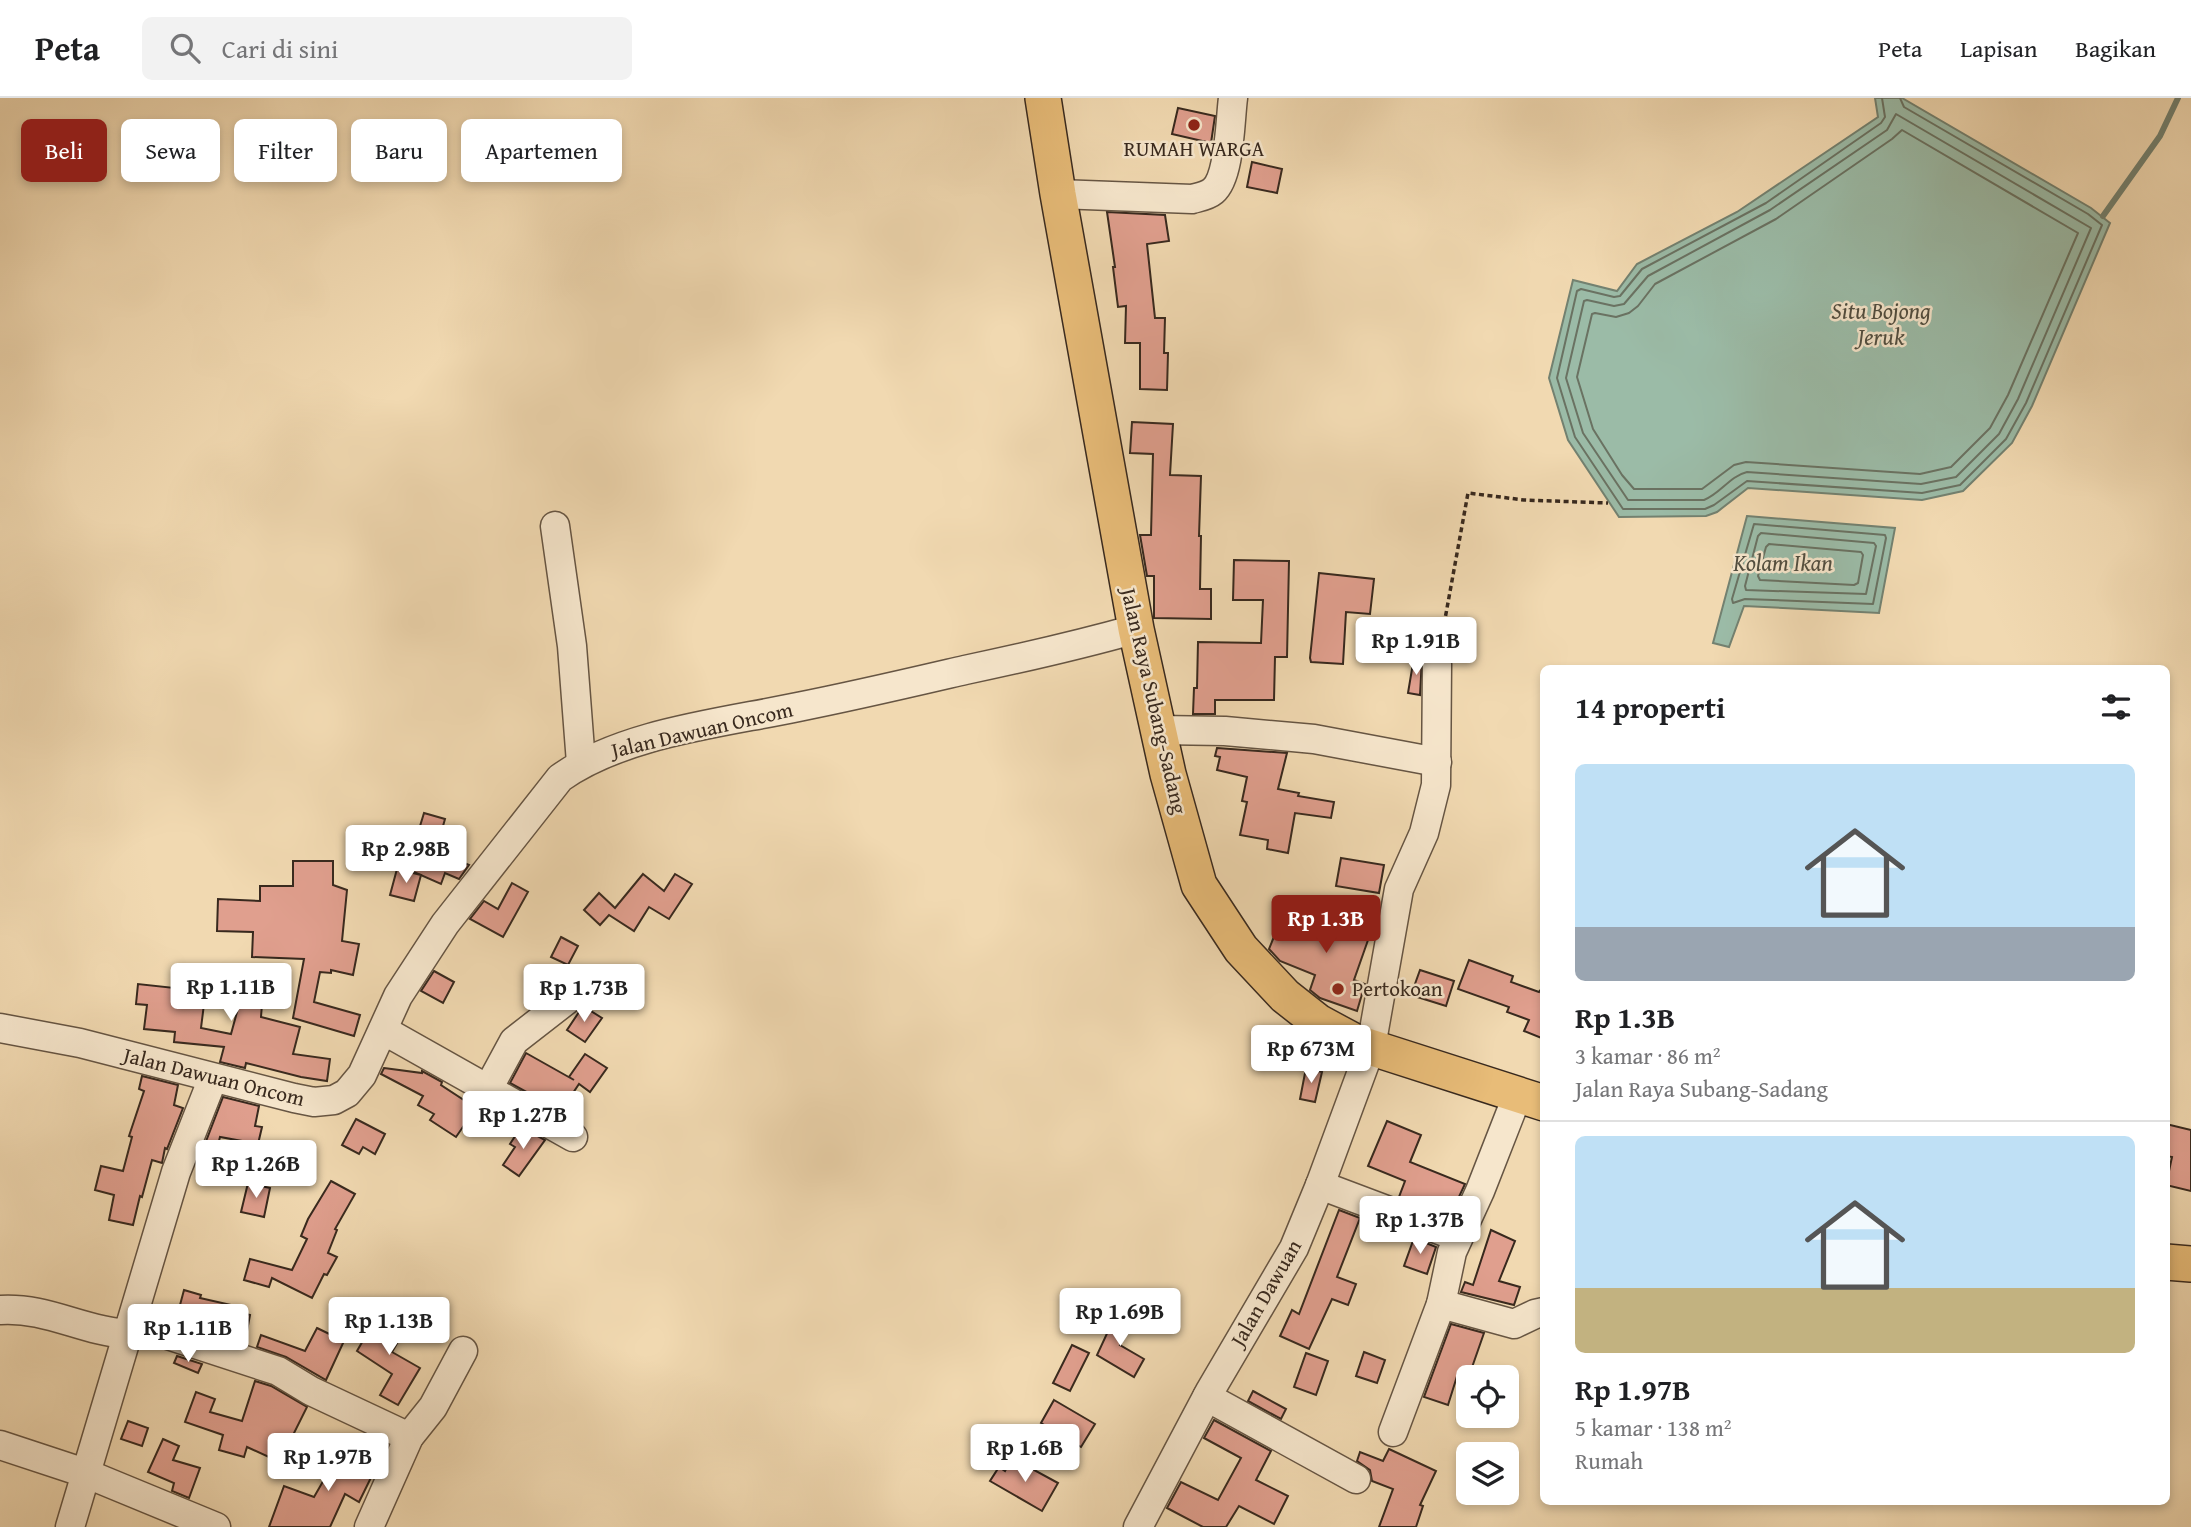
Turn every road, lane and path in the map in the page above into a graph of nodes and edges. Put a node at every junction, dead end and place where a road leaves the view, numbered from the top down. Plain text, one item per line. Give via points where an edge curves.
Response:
1 (1043, 98) edge
2 (1233, 98) edge
3 (1058, 194) junction
4 (1608, 503) dead end
5 (555, 526) dead end
6 (1136, 629) junction
7 (1437, 664) joint
8 (1159, 730) junction
9 (1437, 762) junction
10 (581, 763) junction
11 (568, 999) dead end
12 (0, 1028) edge
13 (383, 1030) junction
14 (1371, 1047) junction
15 (213, 1078) junction
16 (488, 1089) junction
17 (1531, 1099) edge
18 (573, 1137) dead end
19 (1320, 1185) junction
20 (1458, 1237) junction
21 (2170, 1262) edge
22 (2191, 1264) edge
23 (1441, 1304) junction
24 (0, 1310) edge
25 (1540, 1313) edge
26 (129, 1329) junction
27 (463, 1351) dead end
28 (1207, 1396) junction
29 (1392, 1432) dead end
30 (408, 1437) junction
31 (0, 1445) edge
32 (85, 1473) junction
33 (1356, 1479) dead end
34 (69, 1527) edge
35 (216, 1527) edge
36 (369, 1527) edge
37 (1138, 1527) edge

1 - 3 main road, Jalan Raya Subang-Sadang
2 - 3 street via 1224,171 1213,192 1192,199
3 - 6 main road, Jalan Raya Subang-Sadang
4 - 7 path via 1524,500 1468,492
5 - 10 street via 572,646
6 - 8 main road, Jalan Raya Subang-Sadang
6 - 10 street, Jalan Dawuan Oncom via 655,737
7 - 9 street, Jalan Dawuan
8 - 9 street via 1314,739
8 - 14 main road, Jalan Raya Subang-Sadang via 1199,885 1234,939 1286,996 1318,1022
9 - 14 street, Jalan Dawuan via 1424,833 1399,889
10 - 13 street, Jalan Dawuan Oncom via 560,778 445,924 398,996
11 - 16 street via 514,1041
12 - 15 street, Jalan Dawuan Oncom via 80,1043
13 - 15 street, Jalan Dawuan Oncom via 362,1075 334,1100 304,1100
13 - 16 street
14 - 17 main road, Jalan Raya Subang-Sadang
14 - 19 street, Jalan Dawuan
15 - 26 street via 176,1172
16 - 18 street
17 - 20 street
19 - 20 street
19 - 28 street, Jalan Dawuan via 1294,1248
20 - 23 street
21 - 22 main road
23 - 25 street via 1514,1324
23 - 29 street
24 - 26 street via 49,1314 109,1333
26 - 30 street via 278,1371
26 - 32 street
27 - 30 street via 433,1407
28 - 33 street
28 - 37 street, Jalan Dawuan
30 - 36 street
31 - 32 street
32 - 34 street
32 - 35 street

